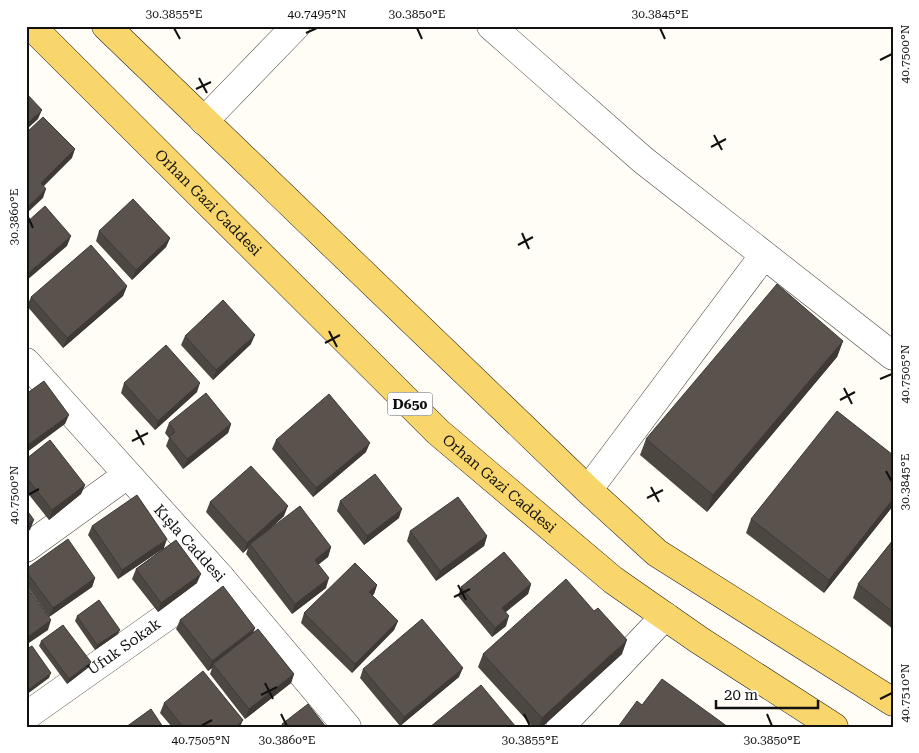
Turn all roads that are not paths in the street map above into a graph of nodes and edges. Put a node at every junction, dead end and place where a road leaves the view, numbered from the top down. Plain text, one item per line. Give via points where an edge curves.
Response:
1 (31, 26) edge
2 (106, 26) edge
3 (296, 26) edge
4 (491, 26) edge
5 (204, 121) junction
6 (764, 255) junction
7 (893, 356) edge
8 (27, 365) edge
9 (127, 475) junction
10 (588, 490) junction
11 (26, 548) edge
12 (221, 578) junction
13 (665, 616) junction
14 (893, 702) edge
15 (26, 716) edge
16 (347, 727) edge
17 (560, 727) edge
18 (834, 727) edge

1 - 13 main road, Orhan Gazi Caddesi / D650 via 438,432 613,580
2 - 5 main road
3 - 5 street
4 - 6 street via 643,160
5 - 10 main road
6 - 7 street
6 - 10 street
8 - 9 street, Kışla Caddesi
9 - 11 street
9 - 12 street, Kışla Caddesi
10 - 14 main road via 657,553
12 - 15 street, Ufuk Sokak
12 - 16 street, Kışla Caddesi
13 - 17 street
13 - 18 main road, Orhan Gazi Caddesi / D650

